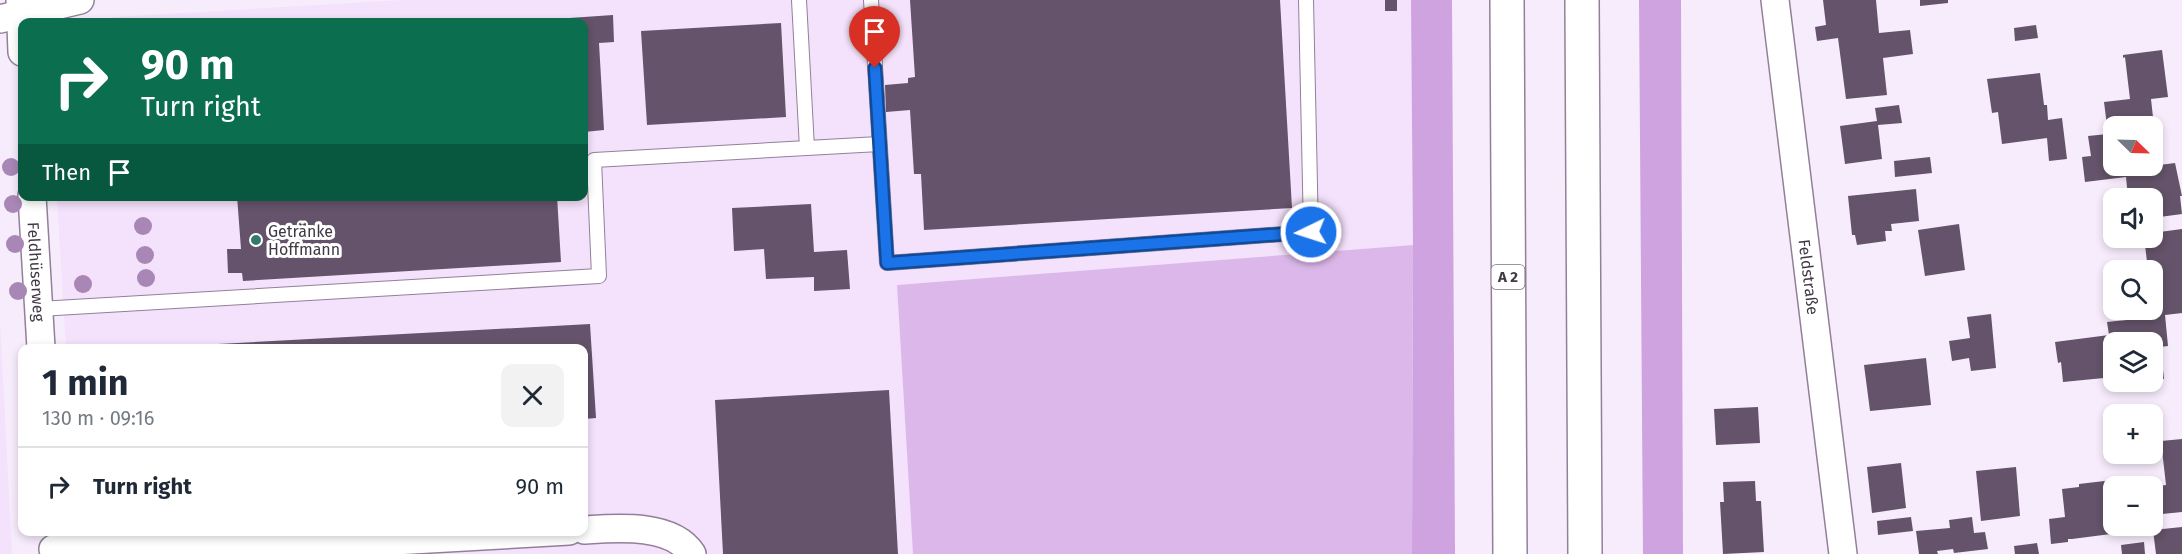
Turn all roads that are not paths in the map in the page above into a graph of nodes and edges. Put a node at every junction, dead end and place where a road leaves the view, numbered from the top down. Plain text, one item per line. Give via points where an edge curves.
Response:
1 (80, 0) edge
2 (799, 0) edge
3 (871, 0) edge
4 (1306, 0) edge
5 (1507, 0) edge
6 (1582, 0) edge
7 (1775, 0) edge
8 (14, 11) edge
9 (18, 32) edge
10 (879, 144) junction
11 (807, 148) junction
12 (32, 201) edge
13 (39, 309) junction
14 (41, 344) edge
15 (588, 530) edge
16 (482, 536) edge
17 (53, 545) edge
18 (692, 554) edge
19 (1510, 554) edge
20 (1585, 554) edge
21 (1843, 554) edge

1 - 8 street
2 - 11 lane
3 - 10 lane
4 - 10 lane via 1311,232 887,263
5 - 19 highway, A 2
6 - 20 highway
7 - 21 street, Feldstraße
8 - 9 street
10 - 11 lane
11 - 13 lane via 594,160 599,276
12 - 13 street, Feldhüserweg
13 - 14 street, Feldhüserweg
15 - 18 street via 656,531 686,545
16 - 17 street via 377,542

